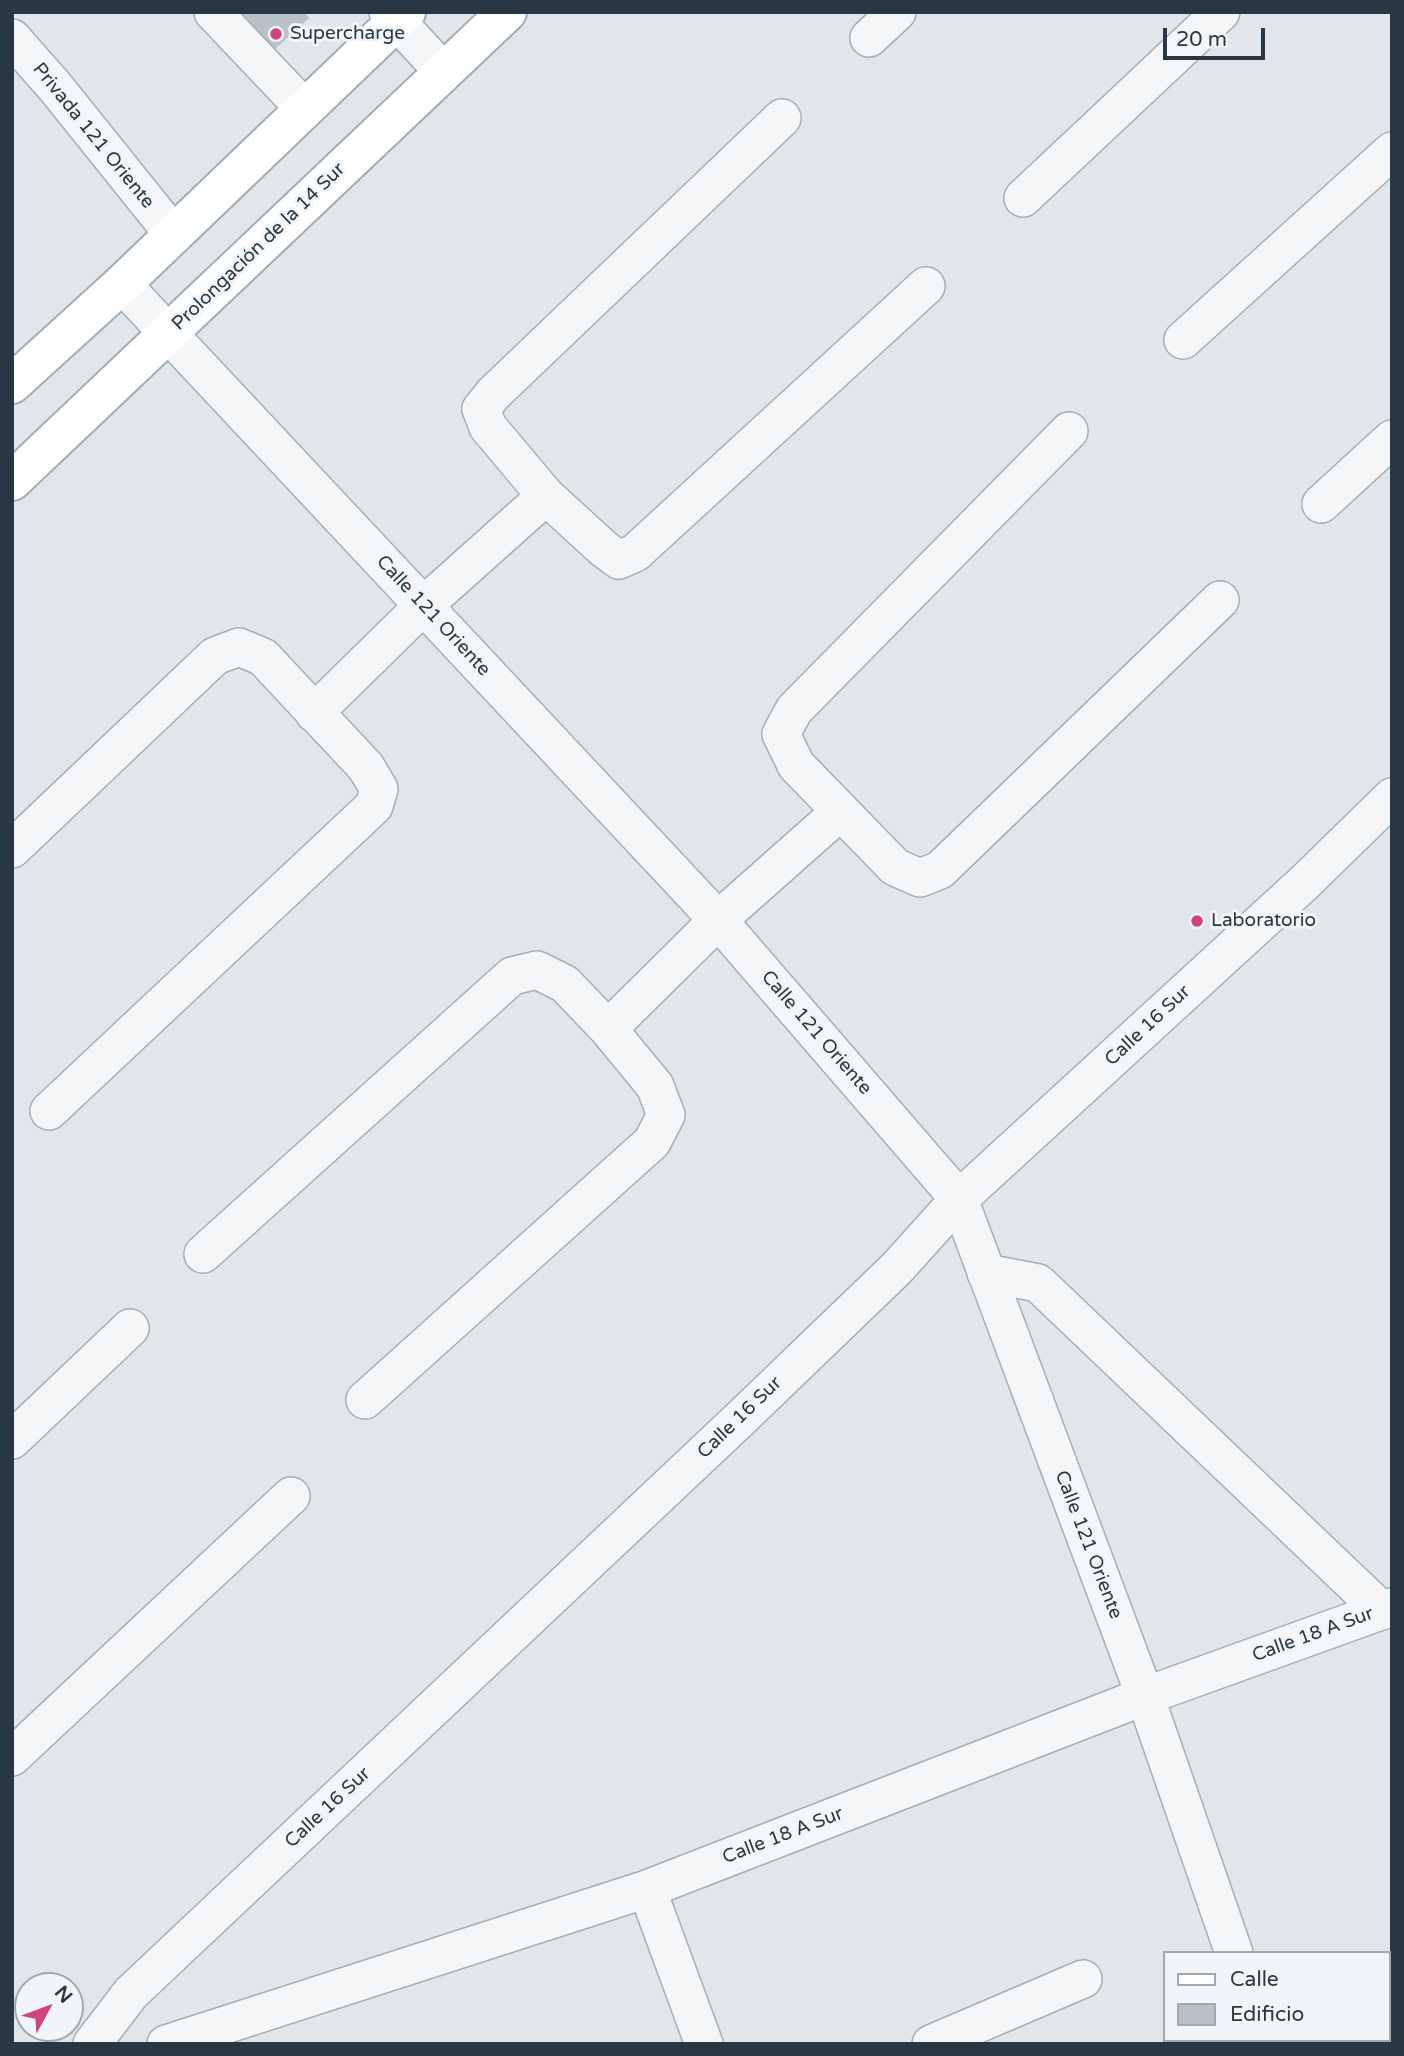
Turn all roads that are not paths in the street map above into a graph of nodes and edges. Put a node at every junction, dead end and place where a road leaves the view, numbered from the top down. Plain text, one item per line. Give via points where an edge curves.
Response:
1 (213, 12) edge
2 (507, 12) edge
3 (897, 12) edge
4 (1221, 12) edge
5 (397, 15) edge
6 (12, 38) edge
7 (869, 38) dead end
8 (443, 71) junction
9 (304, 109) junction
10 (782, 118) dead end
11 (1392, 151) edge
12 (1023, 198) dead end
13 (174, 235) junction
14 (122, 284) junction
15 (926, 286) dead end
16 (168, 334) junction
17 (1182, 340) dead end
18 (12, 384) edge
19 (1069, 431) dead end
20 (1392, 439) edge
21 (12, 481) edge
22 (546, 496) junction
23 (1321, 504) dead end
24 (1220, 600) dead end
25 (423, 606) junction
26 (314, 713) junction
27 (1392, 797) edge
28 (841, 811) junction
29 (12, 849) edge
30 (718, 920) junction
31 (608, 1029) junction
32 (49, 1111) dead end
33 (959, 1199) junction
34 (203, 1254) dead end
35 (986, 1273) junction
36 (130, 1328) dead end
37 (365, 1400) dead end
38 (12, 1440) edge
39 (291, 1496) dead end
40 (1387, 1609) edge
41 (1145, 1696) junction
42 (12, 1757) edge
43 (647, 1889) junction
44 (1233, 1951) edge
45 (1083, 1979) dead end
46 (92, 2044) edge
47 (166, 2044) edge
48 (704, 2044) edge
49 (931, 2044) edge

1 - 9 street
2 - 8 main road, Prolongación de la 14 Sur
3 - 7 street
4 - 12 street
5 - 8 street
5 - 9 main road
6 - 13 street, Privada 121 Oriente
8 - 16 main road, Prolongación de la 14 Sur
9 - 13 main road
10 - 22 street via 481,410 488,427
11 - 17 street
13 - 14 main road
14 - 16 street, Calle 121 Oriente
14 - 18 main road
15 - 22 street via 635,553 619,560
16 - 21 main road, Prolongación de la 14 Sur
16 - 25 street, Calle 121 Oriente
19 - 28 street via 794,709 781,734 796,765
20 - 23 street
22 - 25 street
24 - 28 street via 940,870 920,878 895,867
25 - 26 street
25 - 30 street, Calle 121 Oriente
26 - 29 street via 263,657 239,647 215,656
26 - 32 street via 366,767 379,789 374,806
27 - 33 street, Calle 16 Sur
28 - 30 street
30 - 31 street
30 - 33 street, Calle 121 Oriente
31 - 34 street via 565,984 537,970 512,976
31 - 37 street via 655,1086 666,1115 652,1142
33 - 35 street, Calle 121 Oriente
33 - 46 street, Calle 16 Sur via 897,1268 739,1420 131,1993
35 - 40 street via 1038,1283
35 - 41 street, Calle 121 Oriente
36 - 38 street
39 - 42 street
40 - 41 street, Calle 18 A Sur
41 - 43 street, Calle 18 A Sur
41 - 44 street, Calle 121 Oriente
43 - 47 street, Calle 18 A Sur
43 - 48 street
45 - 49 street

